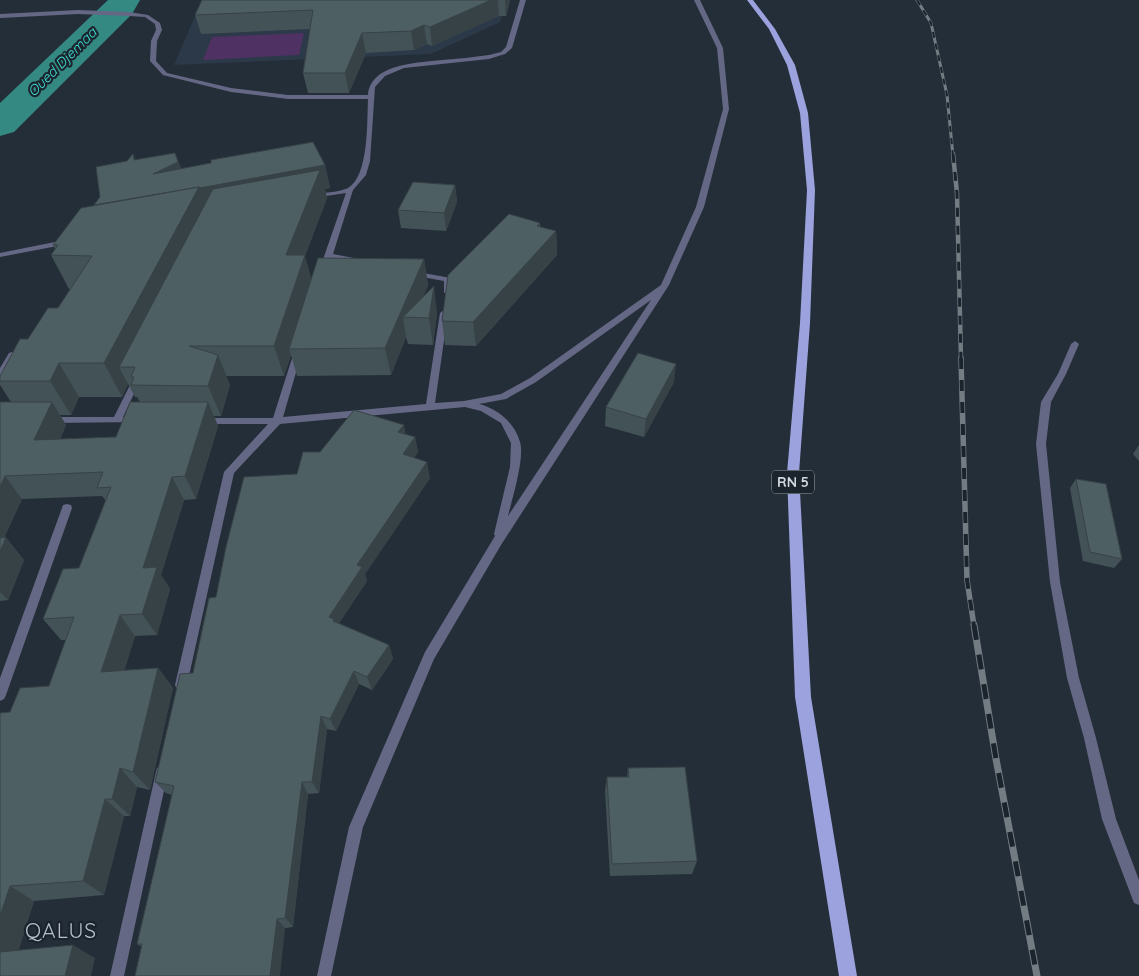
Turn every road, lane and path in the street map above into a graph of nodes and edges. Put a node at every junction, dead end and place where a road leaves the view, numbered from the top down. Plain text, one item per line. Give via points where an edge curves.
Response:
1 (523, 0) edge
2 (697, 0) edge
3 (750, 0) edge
4 (0, 16) edge
5 (372, 97) junction
6 (350, 190) junction
7 (304, 198) edge
8 (76, 240) edge
9 (0, 255) edge
10 (328, 255) junction
11 (365, 262) edge
12 (402, 270) edge
13 (319, 282) edge
14 (666, 285) junction
15 (1075, 344) dead end
16 (300, 347) edge
17 (16, 350) edge
18 (142, 368) edge
19 (0, 375) edge
20 (464, 404) junction
21 (430, 406) junction
22 (39, 420) edge
23 (117, 420) junction
24 (145, 420) edge
25 (192, 420) edge
26 (277, 421) junction
27 (67, 508) dead end
28 (497, 542) junction
29 (0, 695) edge
30 (179, 695) edge
31 (164, 763) edge
32 (1139, 898) edge
33 (117, 976) edge
34 (324, 976) edge
35 (848, 976) edge

1 - 5 street via 509,48 503,53 402,66 382,75 372,87
2 - 14 street via 720,48 726,109 700,207
3 - 35 main road, RN 5 via 772,29 791,65 804,113 811,190 793,473 803,687
4 - 5 street via 78,12 146,16 158,23 152,61 165,74 231,90 288,97
5 - 6 street via 367,160 363,175
6 - 7 street
6 - 10 street
8 - 9 street
10 - 11 street
10 - 13 street
12 - 21 street via 448,280
14 - 20 street via 533,380 503,397
14 - 28 street
15 - 32 street via 1046,402 1041,444 1055,582 1073,678 1108,819
16 - 26 street
17 - 19 street
18 - 23 street
20 - 21 street
20 - 28 street via 484,409 504,421 516,443 516,467
21 - 26 street
22 - 23 street
23 - 24 street
25 - 26 street
26 - 30 street via 229,472
27 - 29 street
28 - 34 street via 429,656 356,827
31 - 33 street

